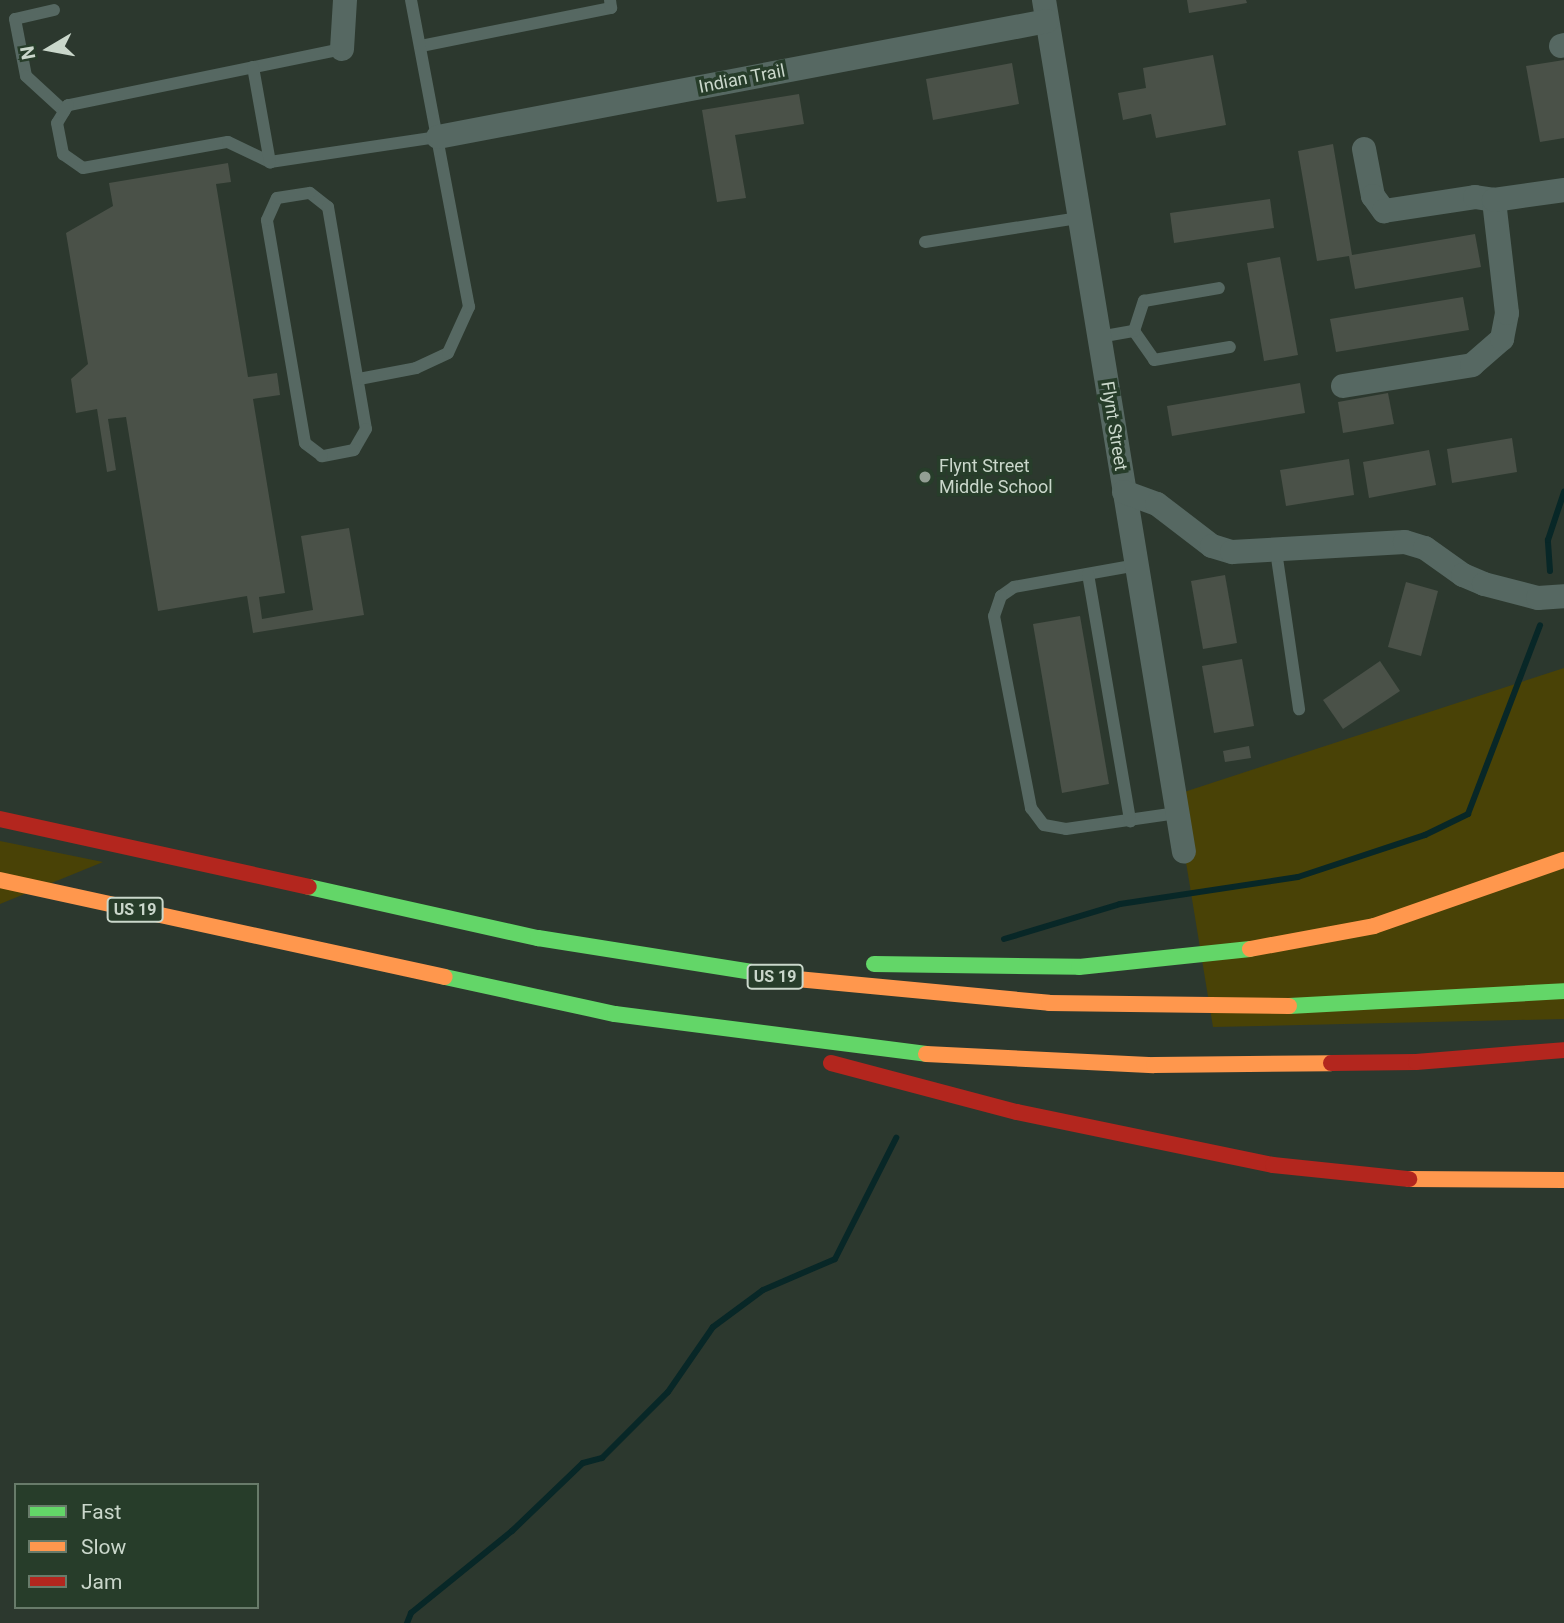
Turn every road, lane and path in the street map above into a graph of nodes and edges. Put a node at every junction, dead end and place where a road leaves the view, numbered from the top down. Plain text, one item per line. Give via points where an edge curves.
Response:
1 (345, 0) edge
2 (411, 0) edge
3 (610, 0) edge
4 (54, 10) dead end
5 (1045, 11) edge
6 (421, 46) junction
7 (342, 49) joint
8 (253, 67) junction
9 (64, 111) junction
10 (438, 137) junction
11 (1364, 149) dead end
12 (270, 162) junction
13 (1564, 190) edge
14 (1494, 200) junction
15 (1079, 218) junction
16 (925, 242) dead end
17 (1219, 288) dead end
18 (1134, 331) junction
19 (1099, 337) junction
20 (1230, 347) dead end
21 (359, 379) junction
22 (1343, 386) dead end
23 (1124, 492) junction
24 (1276, 551) junction
25 (1136, 565) junction
26 (1088, 573) junction
27 (1564, 596) edge
28 (1299, 709) dead end
29 (1177, 813) junction
30 (0, 819) edge
31 (1130, 821) junction
32 (1184, 852) dead end
33 (1564, 860) edge
34 (0, 880) edge
35 (646, 958) junction
36 (795, 960) dead end
37 (861, 964) dead end
38 (1564, 991) edge
39 (735, 1034) junction
40 (1564, 1050) edge
41 (1564, 1180) edge

1 - 7 street
2 - 6 lane
3 - 6 lane via 611,8
4 - 9 lane via 15,19 26,76
5 - 10 street, Indian Trail
5 - 15 street, Flynt Street
6 - 10 lane
7 - 8 lane
8 - 9 lane via 68,105
8 - 12 lane
9 - 12 lane via 57,123 63,154 83,168 228,142
10 - 12 lane
10 - 21 lane via 469,307 448,353 416,368
11 - 14 street via 1373,196 1384,211 1475,197
13 - 14 street
14 - 22 street via 1507,313 1502,339 1472,365
15 - 16 lane
15 - 19 street, Flynt Street
17 - 18 lane via 1144,301
18 - 19 lane
18 - 20 lane via 1154,360
19 - 23 street, Flynt Street
21 - 21 lane via 366,429 354,450 322,456 305,443 267,220 277,198 310,193 328,207
23 - 24 street via 1157,504 1212,546 1242,554
23 - 25 street, Flynt Street
24 - 27 street via 1352,542 1416,544 1484,584 1538,598
24 - 28 lane
25 - 26 lane
25 - 29 street, Flynt Street
26 - 31 lane
26 - 31 lane via 1014,587 1001,596 994,615 1031,808 1044,825 1066,829
29 - 31 lane
29 - 32 street, Flynt Street
30 - 35 highway, US 19
33 - 37 highway via 1374,926 1226,953 1079,967
34 - 39 highway, US 19 via 602,1012
35 - 36 highway
35 - 38 highway, US 19 via 847,986 1049,1003 1277,1007
39 - 40 highway, US 19 via 903,1053 1154,1066 1416,1062
39 - 41 highway via 920,1089 1212,1155 1388,1179

